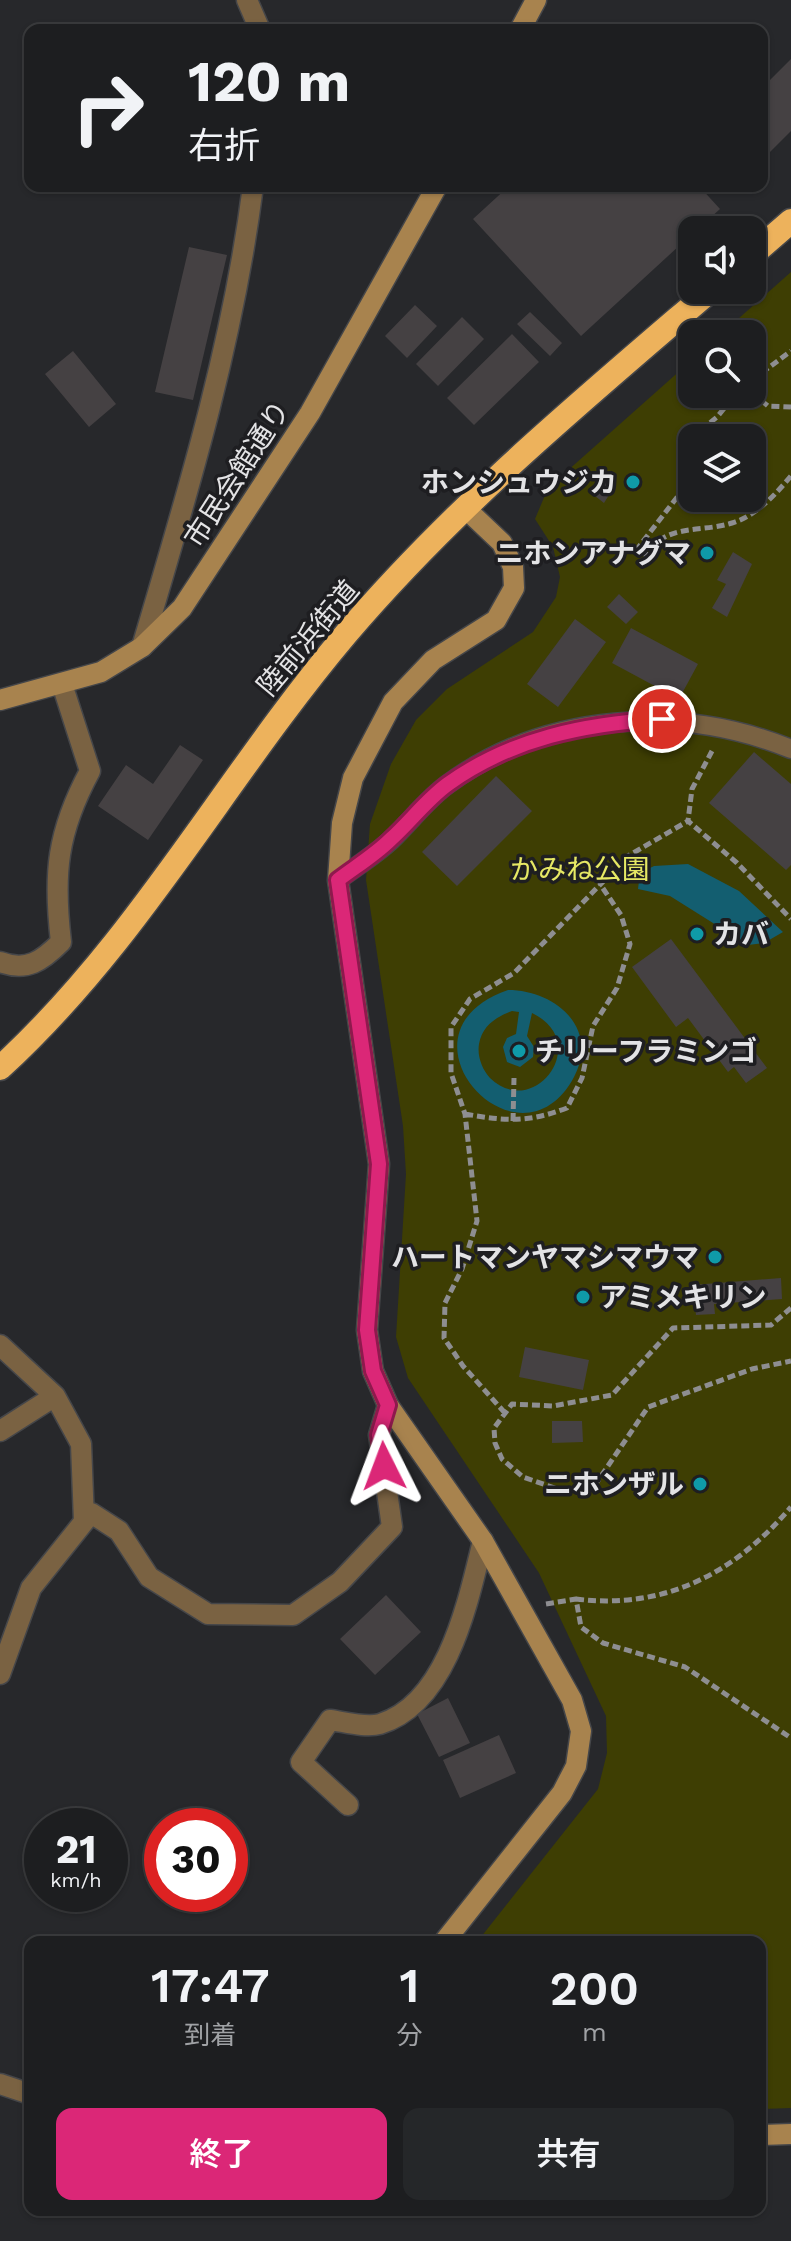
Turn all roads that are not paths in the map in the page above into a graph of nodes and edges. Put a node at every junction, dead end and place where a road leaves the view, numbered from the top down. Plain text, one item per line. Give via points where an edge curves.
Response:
1 (247, 0) edge
2 (536, 0) edge
3 (257, 24) edge
4 (523, 24) edge
5 (252, 192) edge
6 (434, 192) edge
7 (791, 221) edge
8 (766, 243) edge
9 (695, 304) edge
10 (464, 507) junction
11 (142, 647) junction
12 (62, 684) junction
13 (0, 700) edge
14 (791, 749) edge
15 (338, 880) junction
16 (0, 962) edge
17 (0, 1068) edge
18 (0, 1345) edge
19 (55, 1396) junction
20 (388, 1405) junction
21 (0, 1431) edge
22 (84, 1521) junction
23 (483, 1541) junction
24 (0, 1674) edge
25 (348, 1805) dead end
26 (449, 1936) edge
27 (0, 2084) edge
28 (24, 2092) edge
29 (791, 2134) edge
30 (766, 2135) edge

1 - 3 street
2 - 4 street
5 - 11 street via 238,293 199,454
6 - 11 street, 市民会館通り via 310,413 231,537 182,608
7 - 8 highway
9 - 10 highway, 陸前浜街道
10 - 15 street via 502,543 513,567 514,588 496,620 433,660 386,713 353,778 342,823
10 - 17 highway, 陸前浜街道 via 347,632 86,981
11 - 12 street, 市民会館通り via 101,672
12 - 13 street, 市民会館通り
12 - 16 street via 90,771 68,814 58,849 61,942 40,963 13,967
14 - 15 lane via 724,729 662,719 606,722 542,736 445,786 388,843
15 - 20 street via 379,1164 367,1330 373,1371
18 - 19 street
19 - 21 street
19 - 22 street via 81,1444
20 - 22 street via 379,1435 392,1527 340,1582 293,1615 208,1614 149,1577 119,1531 91,1513
20 - 23 street
22 - 24 street via 31,1588
23 - 25 street via 450,1656 403,1714 376,1725 330,1720 301,1762
23 - 26 street via 572,1700 581,1731 576,1766 562,1793
27 - 28 street
29 - 30 street

